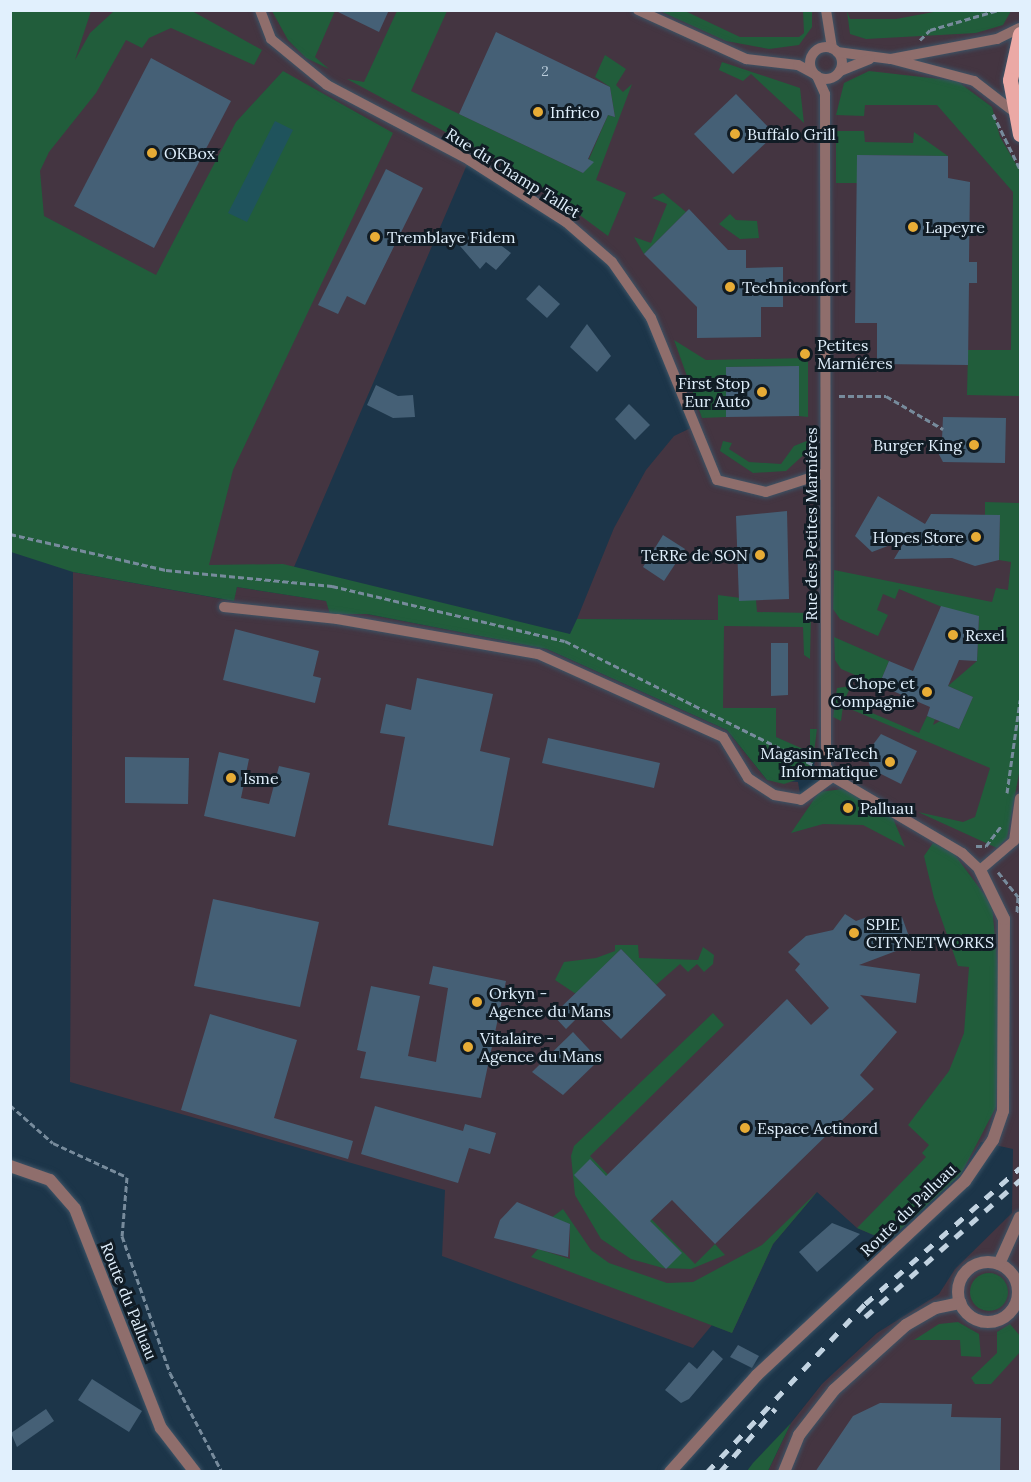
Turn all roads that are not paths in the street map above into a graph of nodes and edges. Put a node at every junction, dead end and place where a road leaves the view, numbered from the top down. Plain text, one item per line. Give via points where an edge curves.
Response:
1 (260, 10) edge
2 (638, 10) edge
3 (826, 16) edge
4 (1020, 28) edge
5 (1020, 34) edge
6 (835, 50) junction
7 (814, 54) junction
8 (871, 59) junction
9 (891, 59) junction
10 (798, 65) junction
11 (836, 74) junction
12 (815, 75) junction
13 (825, 94) junction
14 (1012, 111) junction
15 (1020, 134) edge
16 (825, 473) junction
17 (224, 607) dead end
18 (833, 777) junction
19 (1020, 798) edge
20 (980, 870) junction
21 (10, 1166) edge
22 (1020, 1217) edge
23 (999, 1264) junction
24 (960, 1303) junction
25 (195, 1472) edge
26 (670, 1472) edge
27 (784, 1472) edge

1 - 16 lane, Rue du Champ Tallet via 270,39 327,85 470,160 566,222 612,262 651,318 717,480 766,492
2 - 10 lane via 746,59
3 - 6 lane
3 - 7 lane
4 - 9 lane via 997,39
5 - 14 main road via 1011,69
6 - 7 lane
6 - 8 lane
6 - 11 lane
7 - 10 lane
7 - 12 lane, Rue des Petites Marniéres
8 - 9 lane
8 - 11 lane
9 - 14 lane via 974,81
10 - 12 lane
11 - 12 lane
11 - 13 lane, Rue des Petites Marniéres
12 - 13 lane, Rue des Petites Marniéres
13 - 16 lane, Rue des Petites Marniéres
14 - 15 main road
16 - 18 lane, Rue des Petites Marniéres via 826,766
17 - 18 lane via 337,620 538,654 723,737 748,778 774,795 801,800
18 - 20 lane
19 - 20 lane via 1014,841
20 - 26 street, Route du Palluau via 1005,919 1003,1111 993,1140 965,1181 757,1375
21 - 25 street, Route du Palluau via 50,1180 75,1209 161,1428
22 - 23 street
23 - 24 street via 979,1263 963,1275
23 - 24 street via 1013,1274 1019,1291 1009,1315 986,1323 970,1317
24 - 27 street via 936,1308 906,1325 834,1390 799,1436

